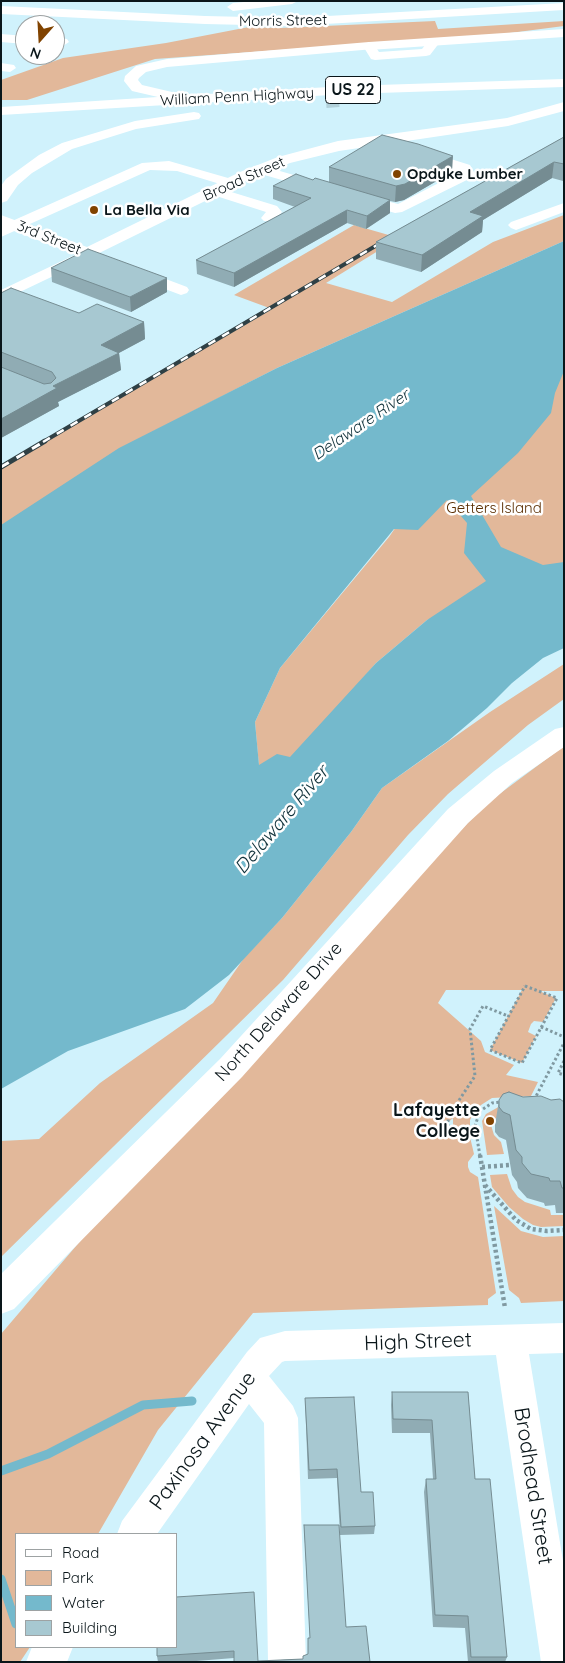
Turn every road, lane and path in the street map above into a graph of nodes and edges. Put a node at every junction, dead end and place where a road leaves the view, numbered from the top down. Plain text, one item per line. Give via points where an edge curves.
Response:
1 (82, 1) edge
2 (292, 1) edge
3 (558, 5) edge
4 (1, 10) edge
5 (15, 11) junction
6 (227, 21) junction
7 (564, 33) edge
8 (531, 35) junction
9 (1, 38) edge
10 (564, 38) edge
11 (15, 39) edge
12 (564, 84) edge
13 (193, 99) junction
14 (237, 105) junction
15 (564, 106) edge
16 (1, 111) edge
17 (1, 118) edge
18 (381, 140) junction
19 (259, 169) junction
20 (20, 175) junction
21 (1, 183) edge
22 (230, 183) junction
23 (215, 191) junction
24 (1, 198) edge
25 (564, 207) edge
26 (269, 218) edge
27 (516, 225) dead end
28 (6, 226) edge
29 (87, 254) junction
30 (181, 290) dead end
31 (4, 295) edge
32 (24, 300) edge
33 (564, 735) edge
34 (508, 1016) junction
35 (541, 1027) junction
36 (564, 1037) edge
37 (564, 1042) edge
38 (564, 1061) edge
39 (564, 1075) edge
40 (508, 1102) edge
41 (531, 1105) edge
42 (476, 1133) junction
43 (510, 1165) dead end
44 (482, 1167) junction
45 (485, 1184) junction
46 (564, 1230) edge
47 (1, 1298) edge
48 (507, 1324) junction
49 (564, 1338) edge
50 (272, 1349) joint
51 (249, 1377) junction
52 (136, 1533) edge
53 (53, 1648) edge
54 (45, 1662) edge
55 (287, 1662) edge
56 (560, 1662) edge

1 - 5 street
2 - 6 street via 216,9
3 - 6 street, Morris Street via 370,19
4 - 5 street, Morris Street
5 - 6 street, Morris Street
7 - 8 main road
8 - 10 main road
8 - 13 main road via 167,63 141,69 131,78 134,85 148,92
9 - 11 street
12 - 13 main road, William Penn Highway / US 22 via 347,90
12 - 14 main road, William Penn Highway / US 22
13 - 16 main road, William Penn Highway / US 22
14 - 17 main road, William Penn Highway / US 22
14 - 20 main road via 201,116 149,122 94,136 56,152
15 - 18 main road, Broad Street via 499,124
18 - 19 main road, Broad Street via 310,153
18 - 19 street via 465,168 468,174 395,209
19 - 22 main road, Broad Street
20 - 21 main road
20 - 24 main road
22 - 23 main road, Broad Street
22 - 28 street via 169,165 147,166
23 - 26 street via 272,209 275,212
23 - 29 main road, Broad Street
25 - 27 street
28 - 29 main road, 3rd Street via 72,246
29 - 30 street, 3rd Street
29 - 31 street, Broad Street
31 - 32 street
33 - 47 main road, North Delaware Drive via 503,777 458,816 231,1068
34 - 35 path via 525,986 556,998
34 - 35 path via 490,1050 522,1063
34 - 42 path via 483,1006 470,1029 475,1076 448,1117 448,1133
35 - 36 path
37 - 41 path
38 - 39 path via 558,1072
40 - 42 path via 492,1103 480,1111
42 - 44 path
43 - 44 path
44 - 45 path
45 - 46 path via 516,1220 531,1229
45 - 48 path
48 - 49 street, High Street
48 - 50 street, High Street
48 - 56 street, Brodhead Street
50 - 51 street, Paxinosa Avenue
51 - 52 street, Paxinosa Avenue
51 - 55 street via 281,1418
53 - 54 street

